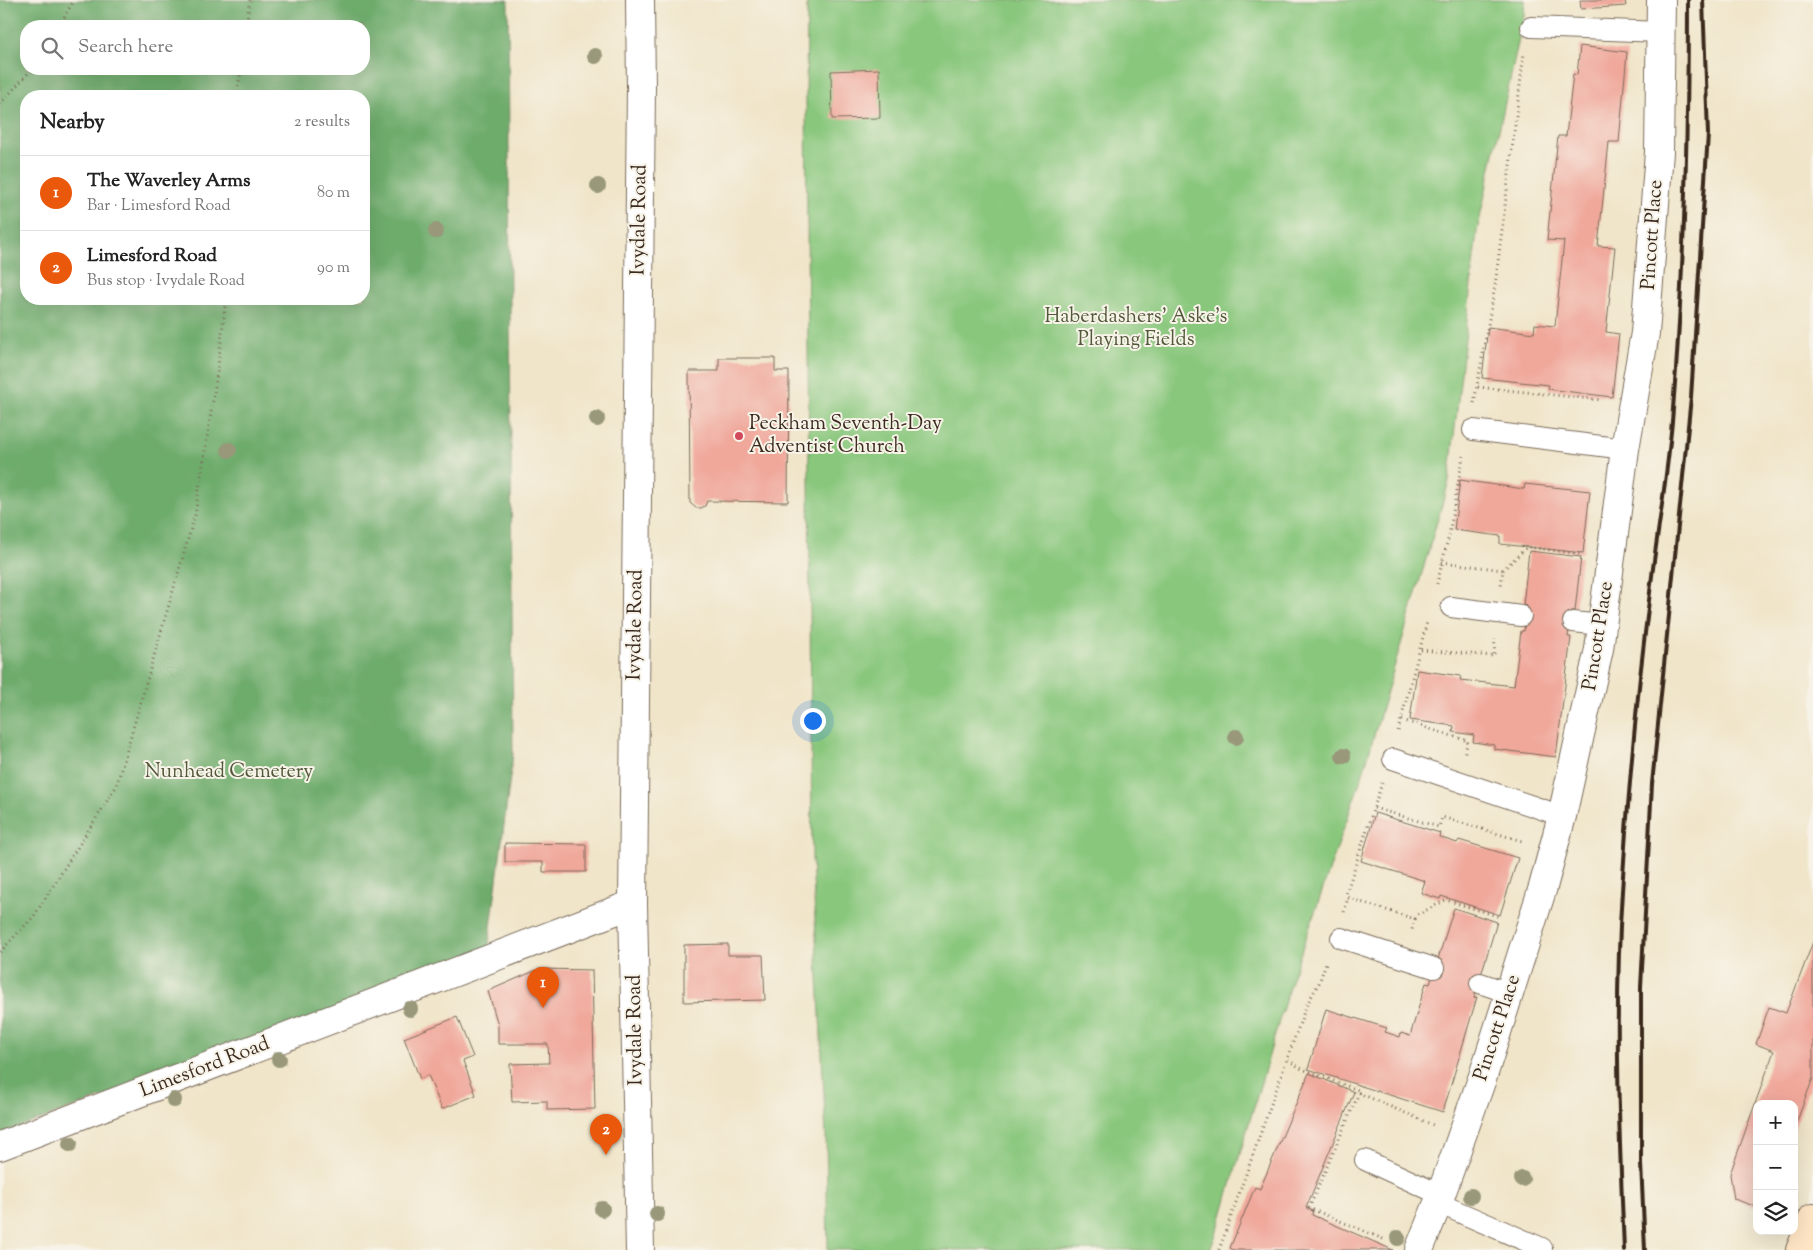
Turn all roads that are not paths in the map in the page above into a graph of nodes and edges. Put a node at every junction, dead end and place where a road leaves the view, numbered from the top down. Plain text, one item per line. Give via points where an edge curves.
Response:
1 (640, 0) edge
2 (1661, 0) edge
3 (1531, 27) dead end
4 (1661, 32) junction
5 (1473, 430) dead end
6 (1625, 450) junction
7 (1451, 607) dead end
8 (1522, 616) dead end
9 (1572, 622) dead end
10 (1602, 625) junction
11 (1389, 767) road end
12 (1562, 816) junction
13 (633, 904) junction
14 (1341, 938) dead end
15 (1434, 968) dead end
16 (1480, 983) dead end
17 (1509, 993) junction
18 (0, 1146) edge
19 (1365, 1160) dead end
20 (1440, 1199) junction
21 (1542, 1248) dead end
22 (640, 1250) edge
23 (1419, 1250) edge

1 - 13 street, Ivydale Road
2 - 4 street, Pincott Place
3 - 4 lane
4 - 6 street, Pincott Place via 1659,152 1645,333
5 - 6 lane
6 - 10 street, Pincott Place
7 - 8 lane
9 - 10 lane
10 - 12 street, Pincott Place
11 - 12 lane
12 - 17 street, Pincott Place
13 - 18 street, Limesford Road
13 - 22 street, Ivydale Road
14 - 15 lane
16 - 17 lane
17 - 20 street, Pincott Place
19 - 20 lane
20 - 21 lane
20 - 23 street, Pincott Place

